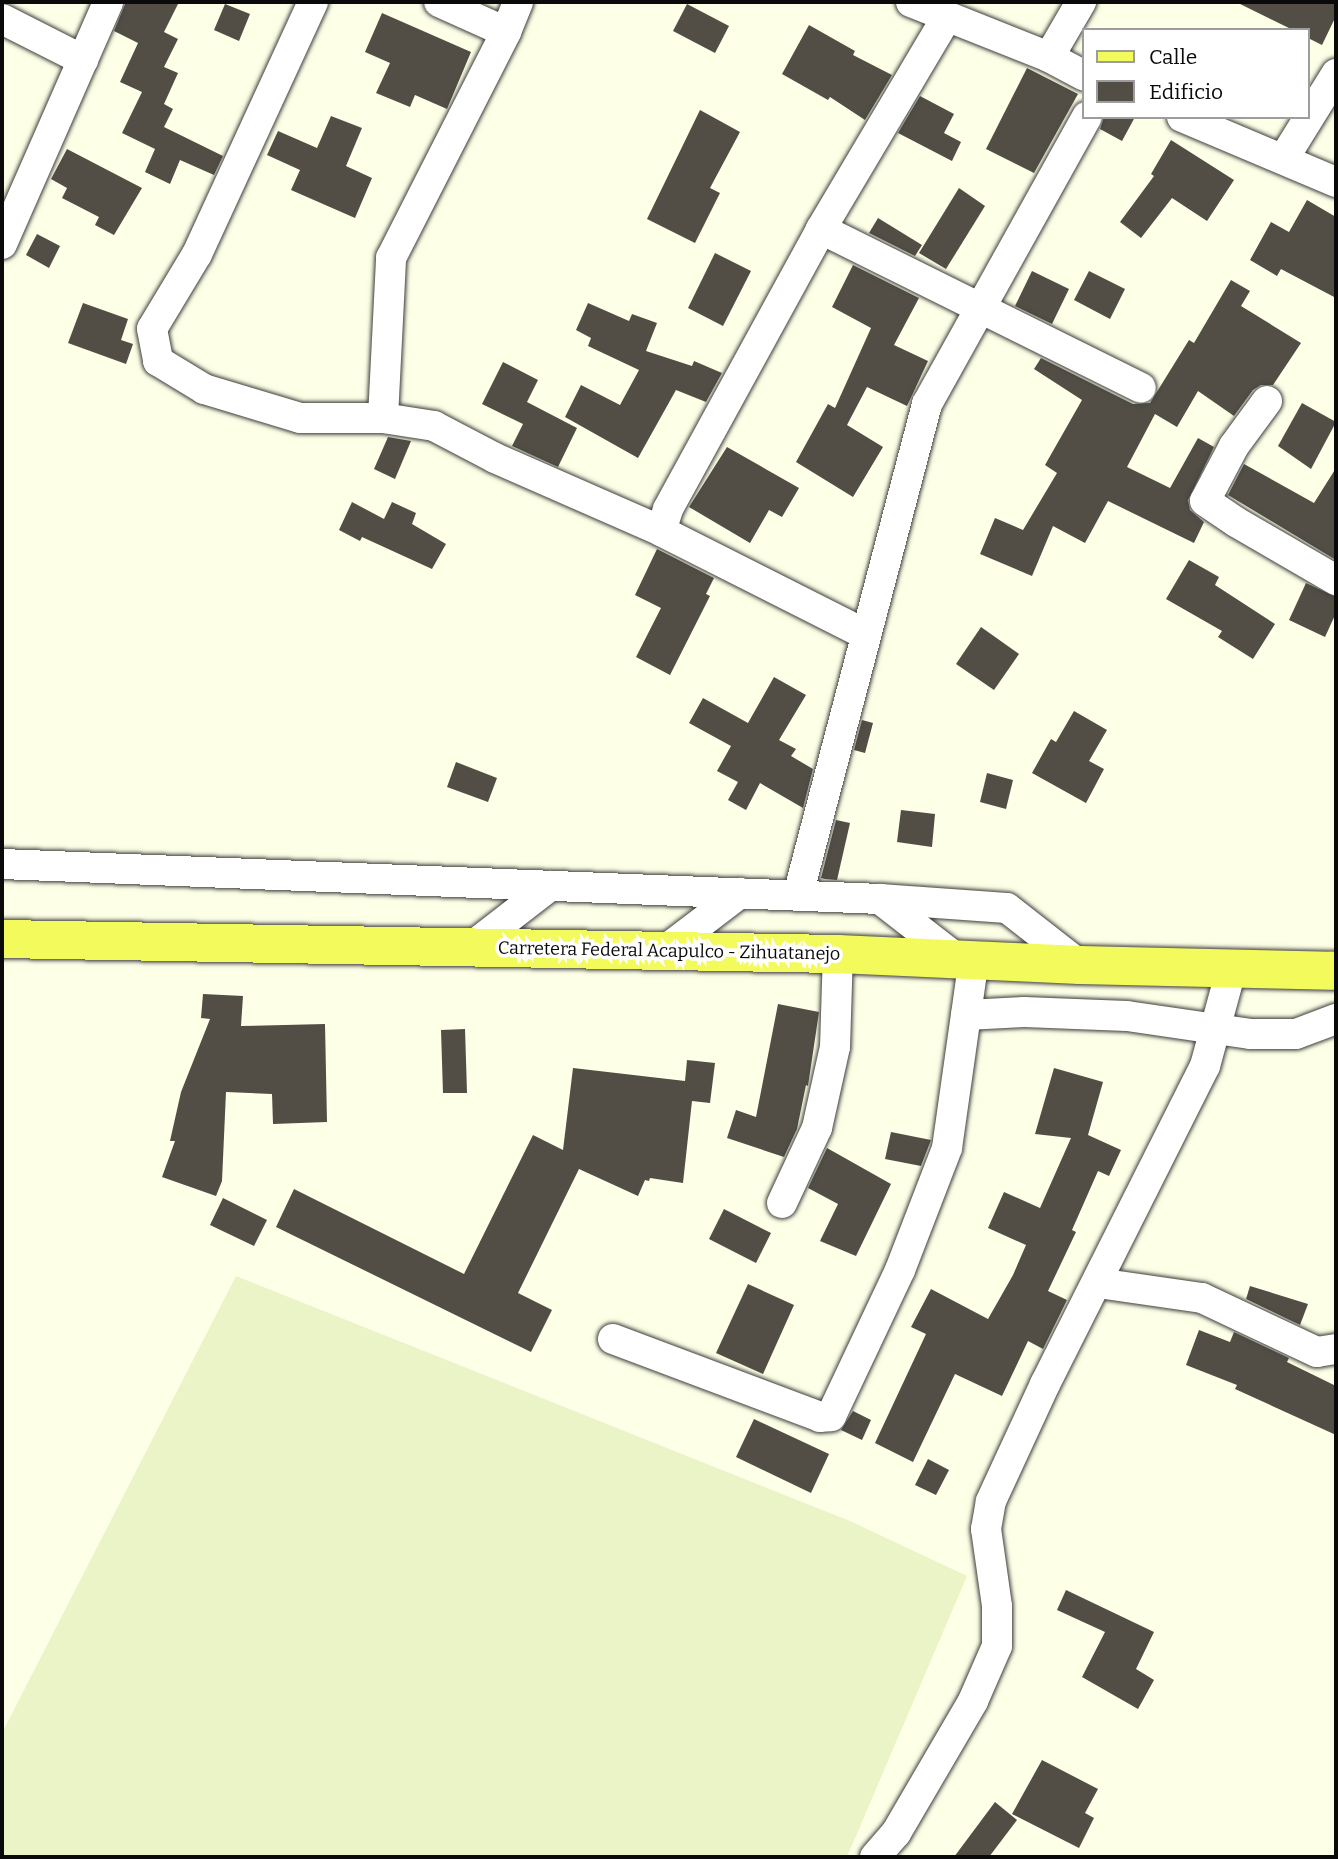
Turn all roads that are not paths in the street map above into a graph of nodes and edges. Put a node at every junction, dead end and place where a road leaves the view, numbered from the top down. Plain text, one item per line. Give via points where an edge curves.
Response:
1 (108, 2) edge
2 (313, 2) edge
3 (439, 2) edge
4 (518, 2) edge
5 (911, 2) edge
6 (1081, 2) edge
7 (947, 17) junction
8 (2, 19) edge
9 (506, 32) junction
10 (1049, 57) junction
11 (83, 60) junction
12 (1336, 74) edge
13 (1082, 75) edge
14 (1310, 116) edge
15 (1086, 119) edge
16 (1187, 119) edge
17 (1308, 119) edge
18 (1284, 158) junction
19 (1336, 182) edge
20 (821, 229) junction
21 (2, 244) edge
22 (982, 307) junction
23 (1141, 388) dead end
24 (1267, 401) dead end
25 (383, 418) junction
26 (661, 531) junction
27 (1336, 580) edge
28 (865, 634) junction
29 (2, 864) edge
30 (550, 886) junction
31 (740, 893) junction
32 (799, 895) junction
33 (880, 899) junction
34 (2, 939) edge
35 (471, 947) junction
36 (664, 951) junction
37 (838, 954) junction
38 (965, 959) junction
39 (1080, 965) junction
40 (1231, 971) junction
41 (1336, 971) edge
42 (967, 1015) junction
43 (1336, 1019) edge
44 (1213, 1030) junction
45 (782, 1203) dead end
46 (1098, 1283) junction
47 (612, 1339) dead end
48 (1336, 1349) edge
49 (875, 1857) edge

1 - 11 street
2 - 25 street via 197,254 152,329 158,361 204,389 300,418
3 - 9 street
4 - 9 street
5 - 7 street
6 - 10 street
7 - 10 street
7 - 20 street
8 - 11 street
9 - 25 street via 391,258
10 - 13 street
11 - 21 street
12 - 14 street
15 - 22 street
16 - 18 street
17 - 18 street
18 - 19 street
20 - 22 street
20 - 26 street via 668,509
22 - 23 street
22 - 28 street via 927,404
24 - 27 street via 1234,446 1205,501
25 - 26 street via 434,426
26 - 28 street
28 - 32 street
29 - 30 street
30 - 31 street
30 - 35 street
31 - 32 street
31 - 36 street
32 - 33 street
33 - 38 street
33 - 39 street via 1007,908
34 - 35 main road, Carretera Federal Acapulco - Zihuatanejo
35 - 36 main road, Carretera Federal Acapulco - Zihuatanejo
36 - 37 main road, Carretera Federal Acapulco - Zihuatanejo
37 - 38 main road, Carretera Federal Acapulco - Zihuatanejo
37 - 45 street via 835,1047 817,1128
38 - 39 main road, Carretera Federal Acapulco - Zihuatanejo
38 - 42 street
39 - 40 main road, Carretera Federal Acapulco - Zihuatanejo
40 - 41 main road, Carretera Federal Acapulco - Zihuatanejo
40 - 44 street
42 - 44 street via 1127,1016
42 - 47 street via 947,1148 900,1270 831,1416 820,1418
43 - 44 street via 1296,1034
44 - 46 street via 1205,1066
46 - 48 street via 1202,1298 1317,1352
46 - 49 street via 991,1501 986,1529 997,1606 996,1646 972,1701 896,1833

